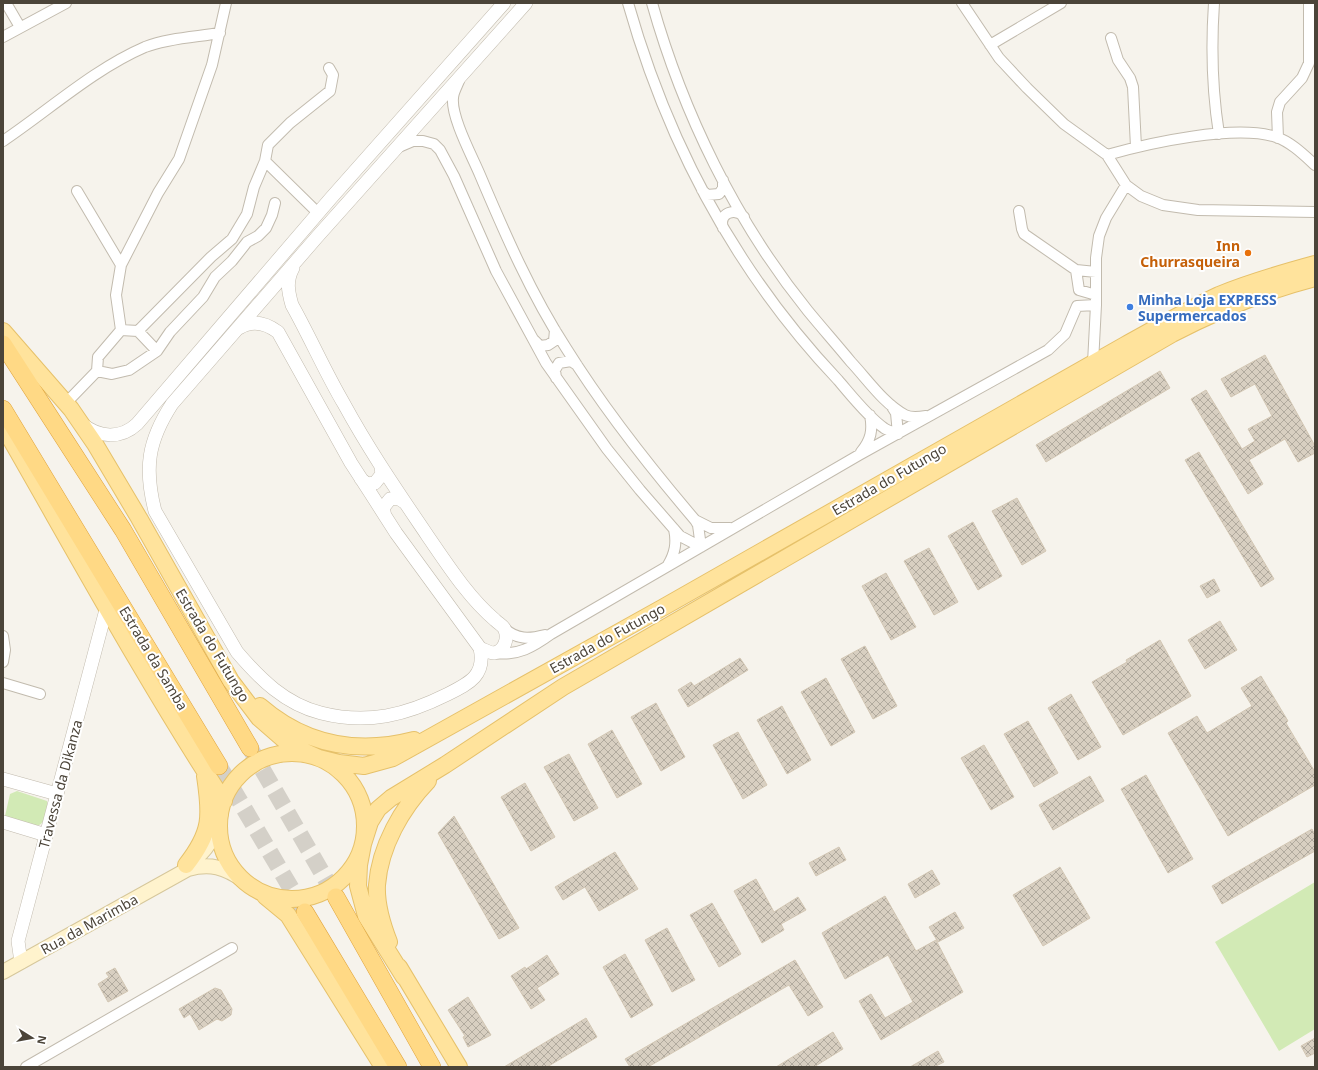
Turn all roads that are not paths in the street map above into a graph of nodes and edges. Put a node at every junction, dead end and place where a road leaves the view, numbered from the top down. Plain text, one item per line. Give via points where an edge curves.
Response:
1 (6, 3) edge
2 (66, 3) edge
3 (226, 3) edge
4 (504, 3) edge
5 (526, 3) edge
6 (628, 3) edge
7 (652, 3) edge
8 (962, 3) edge
9 (1061, 3) edge
10 (1214, 3) edge
11 (1309, 3) edge
12 (20, 27) junction
13 (220, 33) junction
14 (3, 37) edge
15 (1111, 38) dead end
16 (1313, 42) edge
17 (990, 46) junction
18 (328, 68) dead end
19 (467, 69) junction
20 (1219, 134) junction
21 (1278, 138) junction
22 (3, 141) edge
23 (1136, 147) junction
24 (394, 150) junction
25 (1107, 155) junction
26 (265, 162) junction
27 (1315, 166) edge
28 (723, 180) junction
29 (1126, 185) junction
30 (702, 190) junction
31 (77, 191) dead end
32 (275, 203) dead end
33 (1019, 211) dead end
34 (1315, 212) edge
35 (318, 213) junction
36 (744, 217) junction
37 (239, 227) junction
38 (723, 228) junction
39 (247, 242) junction
40 (297, 260) junction
41 (1315, 264) edge
42 (121, 265) junction
43 (1076, 270) junction
44 (1096, 272) junction
45 (1315, 278) edge
46 (1096, 300) junction
47 (238, 329) junction
48 (554, 329) junction
49 (3, 330) edge
50 (120, 330) junction
51 (138, 331) junction
52 (534, 340) junction
53 (3, 344) edge
54 (156, 351) junction
55 (1093, 363) junction
56 (577, 365) junction
57 (97, 371) junction
58 (556, 378) junction
59 (66, 403) junction
60 (890, 403) junction
61 (3, 409) edge
62 (870, 415) junction
63 (931, 415) junction
64 (80, 422) junction
65 (3, 426) edge
66 (898, 434) junction
67 (859, 455) junction
68 (381, 467) junction
69 (361, 479) junction
70 (404, 502) junction
71 (385, 516) junction
72 (695, 520) junction
73 (734, 527) junction
74 (674, 530) junction
75 (701, 547) junction
76 (668, 566) junction
77 (107, 606) junction
78 (504, 628) junction
79 (551, 634) junction
80 (3, 636) edge
81 (480, 648) junction
82 (495, 652) junction
83 (3, 662) edge
84 (228, 675) junction
85 (3, 683) edge
86 (40, 694) dead end
87 (429, 736) junction
88 (250, 748) tunnel mouth
89 (319, 758) junction
90 (444, 765) junction
91 (211, 768) junction
92 (3, 779) edge
93 (57, 794) junction
94 (222, 807) junction
95 (3, 822) edge
96 (46, 835) junction
97 (363, 844) junction
98 (181, 870) junction
99 (249, 884) junction
100 (336, 897) tunnel mouth
101 (306, 912) tunnel mouth
102 (232, 948) dead end
103 (21, 962) junction
104 (3, 972) edge
105 (404, 977) junction
106 (26, 1067) edge
107 (383, 1067) edge
108 (398, 1067) edge
109 (432, 1067) edge
110 (459, 1067) edge

1 - 12 street
2 - 12 street
3 - 13 street
4 - 35 street
5 - 19 street
6 - 30 street via 660,99
7 - 28 street via 685,100
8 - 17 street
9 - 17 street
10 - 20 street via 1212,74
11 - 16 street
12 - 14 street
13 - 22 street via 160,43 113,62
13 - 42 street via 212,65 179,159 158,193
15 - 23 street via 1118,60 1133,87
16 - 21 street via 1309,63 1302,78 1280,102 1277,112
17 - 25 street via 1048,110
18 - 26 street via 333,75 330,91 290,123 268,145
19 - 24 street
19 - 48 street via 458,82 452,98 458,124 506,238
20 - 21 street via 1257,132
20 - 23 street
21 - 27 street via 1303,154
23 - 25 street
24 - 40 street
24 - 52 street via 413,141 434,144 440,150 496,271
25 - 29 street
26 - 35 street via 294,187
26 - 37 street via 254,187 247,214
28 - 30 street via 723,188 719,194 707,195
28 - 36 street
29 - 34 street via 1141,196 1163,205 1198,210
29 - 44 street via 1106,218 1099,236
30 - 38 street
31 - 42 street
32 - 39 street via 266,228
33 - 43 street via 1024,234
35 - 64 street via 137,424 125,433 112,435 89,430
36 - 38 street via 738,212 730,212 724,216
36 - 60 street via 808,310
37 - 39 street
37 - 51 street via 232,238
38 - 62 street via 783,315 825,367
39 - 54 street via 215,277 203,297
40 - 47 street
40 - 68 street via 288,282 292,305 343,403
41 - 55 main road, Estrada do Futungo via 1220,295
42 - 50 street via 116,295
43 - 44 street
43 - 46 street via 1079,290
44 - 46 street
45 - 90 main road, Estrada do Futungo via 1261,294 1172,334 563,687
46 - 55 street
46 - 63 street via 1077,306 1065,334 1048,350
47 - 69 street via 252,322 262,323 278,332
47 - 81 street via 172,404 155,434 148,470 149,489 155,511 237,652 275,691 296,704 322,713 371,718 409,712 460,688 476,676 481,668
48 - 52 street via 554,341 548,345 540,346
48 - 56 street
49 - 59 main road, Estrada do Futungo
50 - 51 street
50 - 57 street via 98,357
51 - 54 street
52 - 58 street
53 - 88 highway, Estrada do Futungo via 123,530
54 - 57 street via 129,370 112,374
55 - 87 main road, Estrada do Futungo
56 - 58 street via 567,360 559,363 555,370
56 - 72 street via 624,432
57 - 59 street
58 - 74 street via 607,449
59 - 64 main road, Estrada do Futungo
60 - 63 street via 905,415
60 - 66 street via 896,413
61 - 91 highway, Estrada da Samba via 89,550
62 - 66 street via 884,428
62 - 67 street via 871,435 868,444
63 - 66 street
64 - 84 main road, Estrada do Futungo via 136,512
65 - 77 main road
66 - 67 street
67 - 73 street
68 - 69 street via 381,478 375,483 367,484
68 - 70 street
69 - 71 street
70 - 71 street via 398,498 386,501 383,508
70 - 78 street via 463,585
71 - 81 street
72 - 73 street via 710,528
72 - 75 street
73 - 75 street
74 - 75 street
74 - 76 street via 676,540
75 - 76 street
76 - 79 street
77 - 91 main road
77 - 93 street, Travessa da Dikanza
78 - 79 street via 512,636 522,639
78 - 82 street via 505,644 501,650
79 - 82 street via 522,651 506,654
80 - 83 street
81 - 82 street
84 - 87 main road via 273,718 298,732 326,742 353,747 380,747
84 - 89 main road, Estrada do Futungo via 259,718 276,734 290,745
85 - 86 street
87 - 89 main road, Estrada do Futungo via 393,758 364,766
89 - 94 main road via 285,753 262,759 243,772 229,790
89 - 97 main road via 339,770 357,793 365,821
90 - 97 main road, Estrada do Futungo via 391,798 378,810 370,822
90 - 105 main road via 408,804 398,820 382,862 378,885 379,906 388,941
91 - 94 main road
91 - 98 main road via 207,831 199,849
92 - 93 street
93 - 96 street, Travessa da Dikanza
94 - 98 main road, Rua da Marimba via 209,843 199,856
94 - 99 main road via 220,838 224,850 228,861
95 - 96 street
96 - 103 street, Travessa da Dikanza via 18,941
97 - 99 main road via 352,867 325,891 289,899 271,896
97 - 105 main road via 358,886 366,916
98 - 99 main road, Rua da Marimba via 211,865 223,868
98 - 103 main road, Rua da Marimba
99 - 107 main road via 288,915
100 - 109 highway
101 - 108 highway
102 - 106 street
103 - 104 main road, Rua da Marimba
105 - 110 main road

